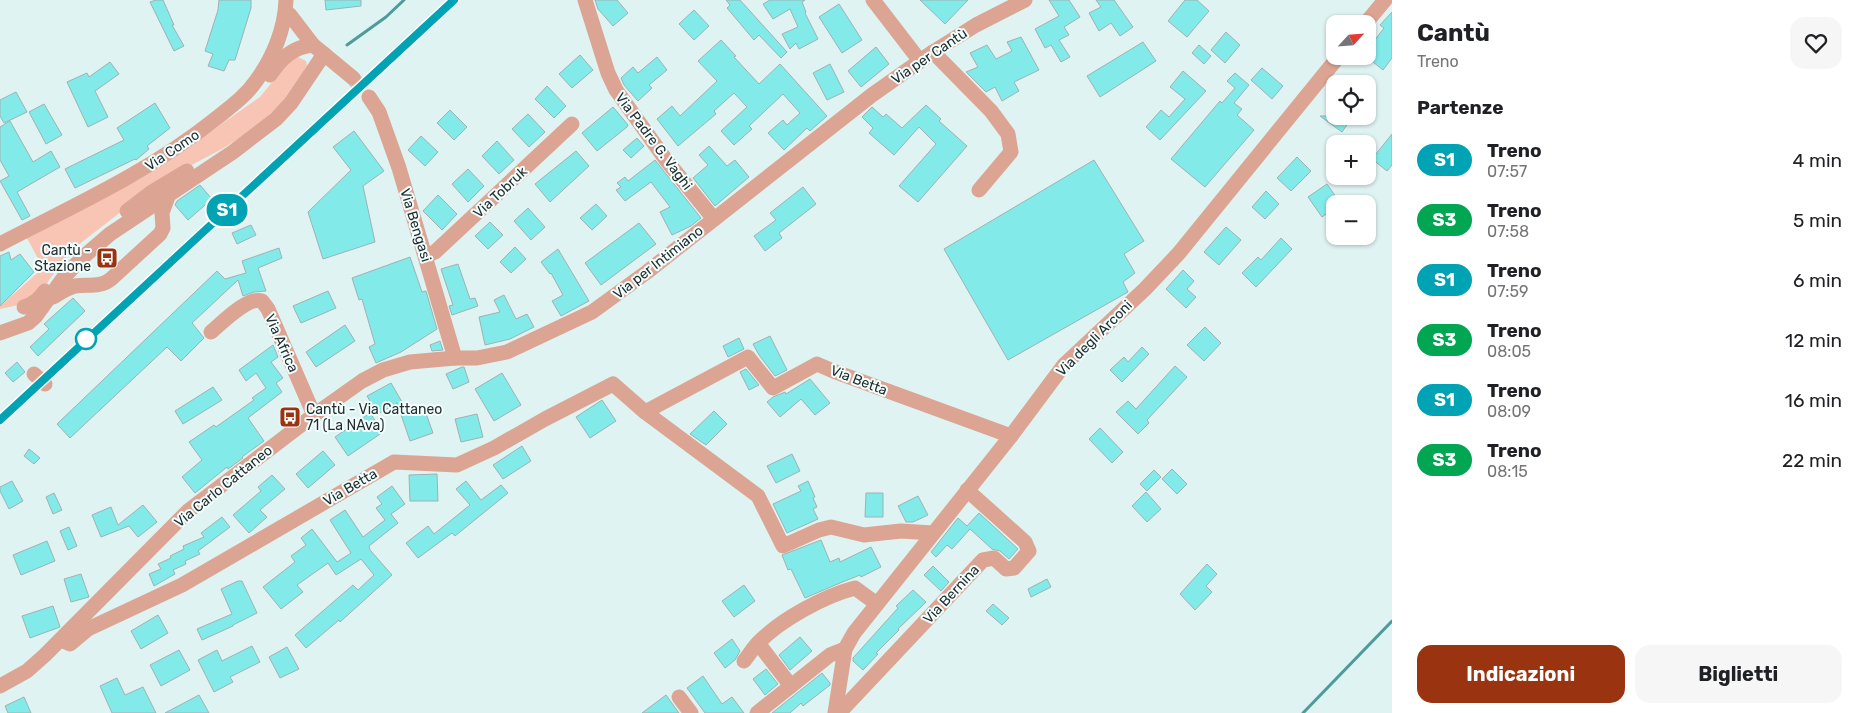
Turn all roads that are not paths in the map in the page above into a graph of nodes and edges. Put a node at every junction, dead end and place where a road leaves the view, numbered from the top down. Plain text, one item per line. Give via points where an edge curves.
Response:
1 (585, 0) edge
2 (873, 0) edge
3 (1025, 0) edge
4 (1385, 0) edge
5 (285, 13) edge
6 (1372, 15) edge
7 (319, 50) junction
8 (933, 52) junction
9 (920, 61) junction
10 (1332, 65) edge
11 (352, 78) tunnel mouth
12 (243, 96) junction
13 (369, 97) tunnel mouth
14 (838, 120) joint
15 (572, 124) dead end
16 (979, 190) dead end
17 (169, 194) junction
18 (714, 219) junction
19 (0, 244) edge
20 (426, 256) junction
21 (48, 300) junction
22 (24, 307) dead end
23 (211, 332) dead end
24 (0, 333) edge
25 (455, 358) junction
26 (645, 412) junction
27 (314, 415) junction
28 (1011, 436) junction
29 (967, 490) junction
30 (933, 533) junction
31 (877, 604) junction
32 (61, 640) junction
33 (758, 642) junction
34 (846, 649) junction
35 (744, 661) dead end
36 (0, 686) edge
37 (791, 686) junction
38 (679, 697) dead end
39 (691, 713) edge
40 (757, 713) edge
41 (835, 713) edge
42 (839, 713) edge

1 - 18 street, Via Padre G. Vaghi via 616,90 666,160
2 - 9 street
3 - 8 street, Via per Cantù
4 - 6 street
5 - 7 street via 292,37
5 - 12 street, Via Como via 266,66
7 - 11 street
7 - 12 street via 300,47 290,52 261,88
7 - 17 street via 290,103 276,119
7 - 22 street via 282,108 235,144 144,198 78,252 51,280 40,298
8 - 9 street, Via per Cantù
8 - 16 street via 992,111 1008,134 1010,152
9 - 14 street, Via per Cantù
10 - 28 street, Via degli Arconi via 1179,253 1064,365
12 - 19 street, Via Como via 187,141 142,170
13 - 20 street, Via Bengasi via 386,128
14 - 18 street, Via per Intimiano
15 - 20 street, Via Tobruk via 435,252
17 - 21 street via 110,234 82,258
17 - 21 street via 162,212 160,234 111,279 98,285 69,288
18 - 25 street, Via per Intimiano via 592,312 507,352 477,358
20 - 25 street, Via Bengasi
21 - 24 street via 28,323
23 - 27 street, Via Africa via 245,305 254,300 262,302 268,309
25 - 27 street, Via Carlo Cattaneo via 410,362 377,373
26 - 28 street, Via Betta via 748,356 773,388 817,364
26 - 30 street, Via Betta via 758,496 783,546 831,527 864,535 901,531
26 - 32 street, Via Betta via 613,384 457,465 394,462 182,585 88,629 70,644
27 - 32 street, Via Carlo Cattaneo via 188,512
28 - 29 street, Via degli Arconi
29 - 30 street, Via degli Arconi
29 - 42 street, Via Bernina via 1024,542 1029,551 1014,568 1006,569 994,558 984,560
30 - 31 street, Via degli Arconi
31 - 33 street via 855,588 844,591 798,612
31 - 34 street, Via degli Arconi
32 - 36 street, Via Carlo Cattaneo via 26,671
33 - 35 street
33 - 37 street
34 - 37 street via 830,654
34 - 41 street, Via degli Arconi
37 - 40 street
38 - 39 street

